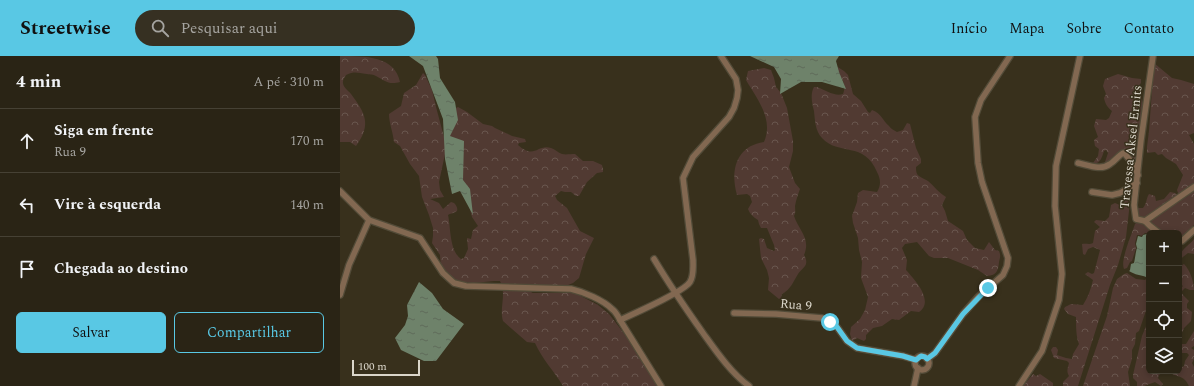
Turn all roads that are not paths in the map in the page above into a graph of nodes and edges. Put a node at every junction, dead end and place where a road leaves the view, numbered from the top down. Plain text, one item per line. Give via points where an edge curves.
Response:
1 (721, 56) edge
2 (1010, 56) edge
3 (1080, 56) edge
4 (1153, 56) edge
5 (1078, 163) dead end
6 (1138, 175) junction
7 (1137, 184) junction
8 (1194, 187) edge
9 (340, 191) edge
10 (1092, 192) dead end
11 (369, 220) junction
12 (1145, 221) junction
13 (1155, 230) edge
14 (1194, 230) edge
15 (1182, 241) edge
16 (654, 259) dead end
17 (675, 293) junction
18 (340, 295) edge
19 (734, 313) dead end
20 (622, 322) junction
21 (927, 359) junction
22 (916, 360) junction
23 (918, 368) junction
24 (661, 386) edge
25 (749, 386) edge
26 (914, 386) edge
27 (1019, 386) edge

1 - 17 street via 736,79 737,98 729,117 693,157 683,178 693,269 690,283
2 - 21 street via 981,100 975,117 982,182 1008,258 1008,266 1003,275 963,314 935,353
3 - 27 street via 1056,166 1055,206 1062,274 1059,300 1042,351
4 - 6 street, Travessa Aksel Ernits
5 - 6 street via 1103,168 1125,154
6 - 7 street, Travessa Aksel Ernits
7 - 10 street via 1112,195
7 - 12 street, Travessa Aksel Ernits via 1134,212 1136,219
8 - 12 street, Travessa Aksel Ernits
9 - 11 street
11 - 18 street via 349,265
11 - 20 street via 420,238 442,273 454,283 466,286 571,289 604,302
12 - 13 street
14 - 15 street
16 - 17 street
17 - 20 street
17 - 25 street via 716,351
19 - 22 street, Rua 9 via 822,318 837,327 847,341 857,348
20 - 24 street
21 - 22 street via 921,356
21 - 23 street via 926,368
22 - 23 street via 915,365
23 - 26 street

